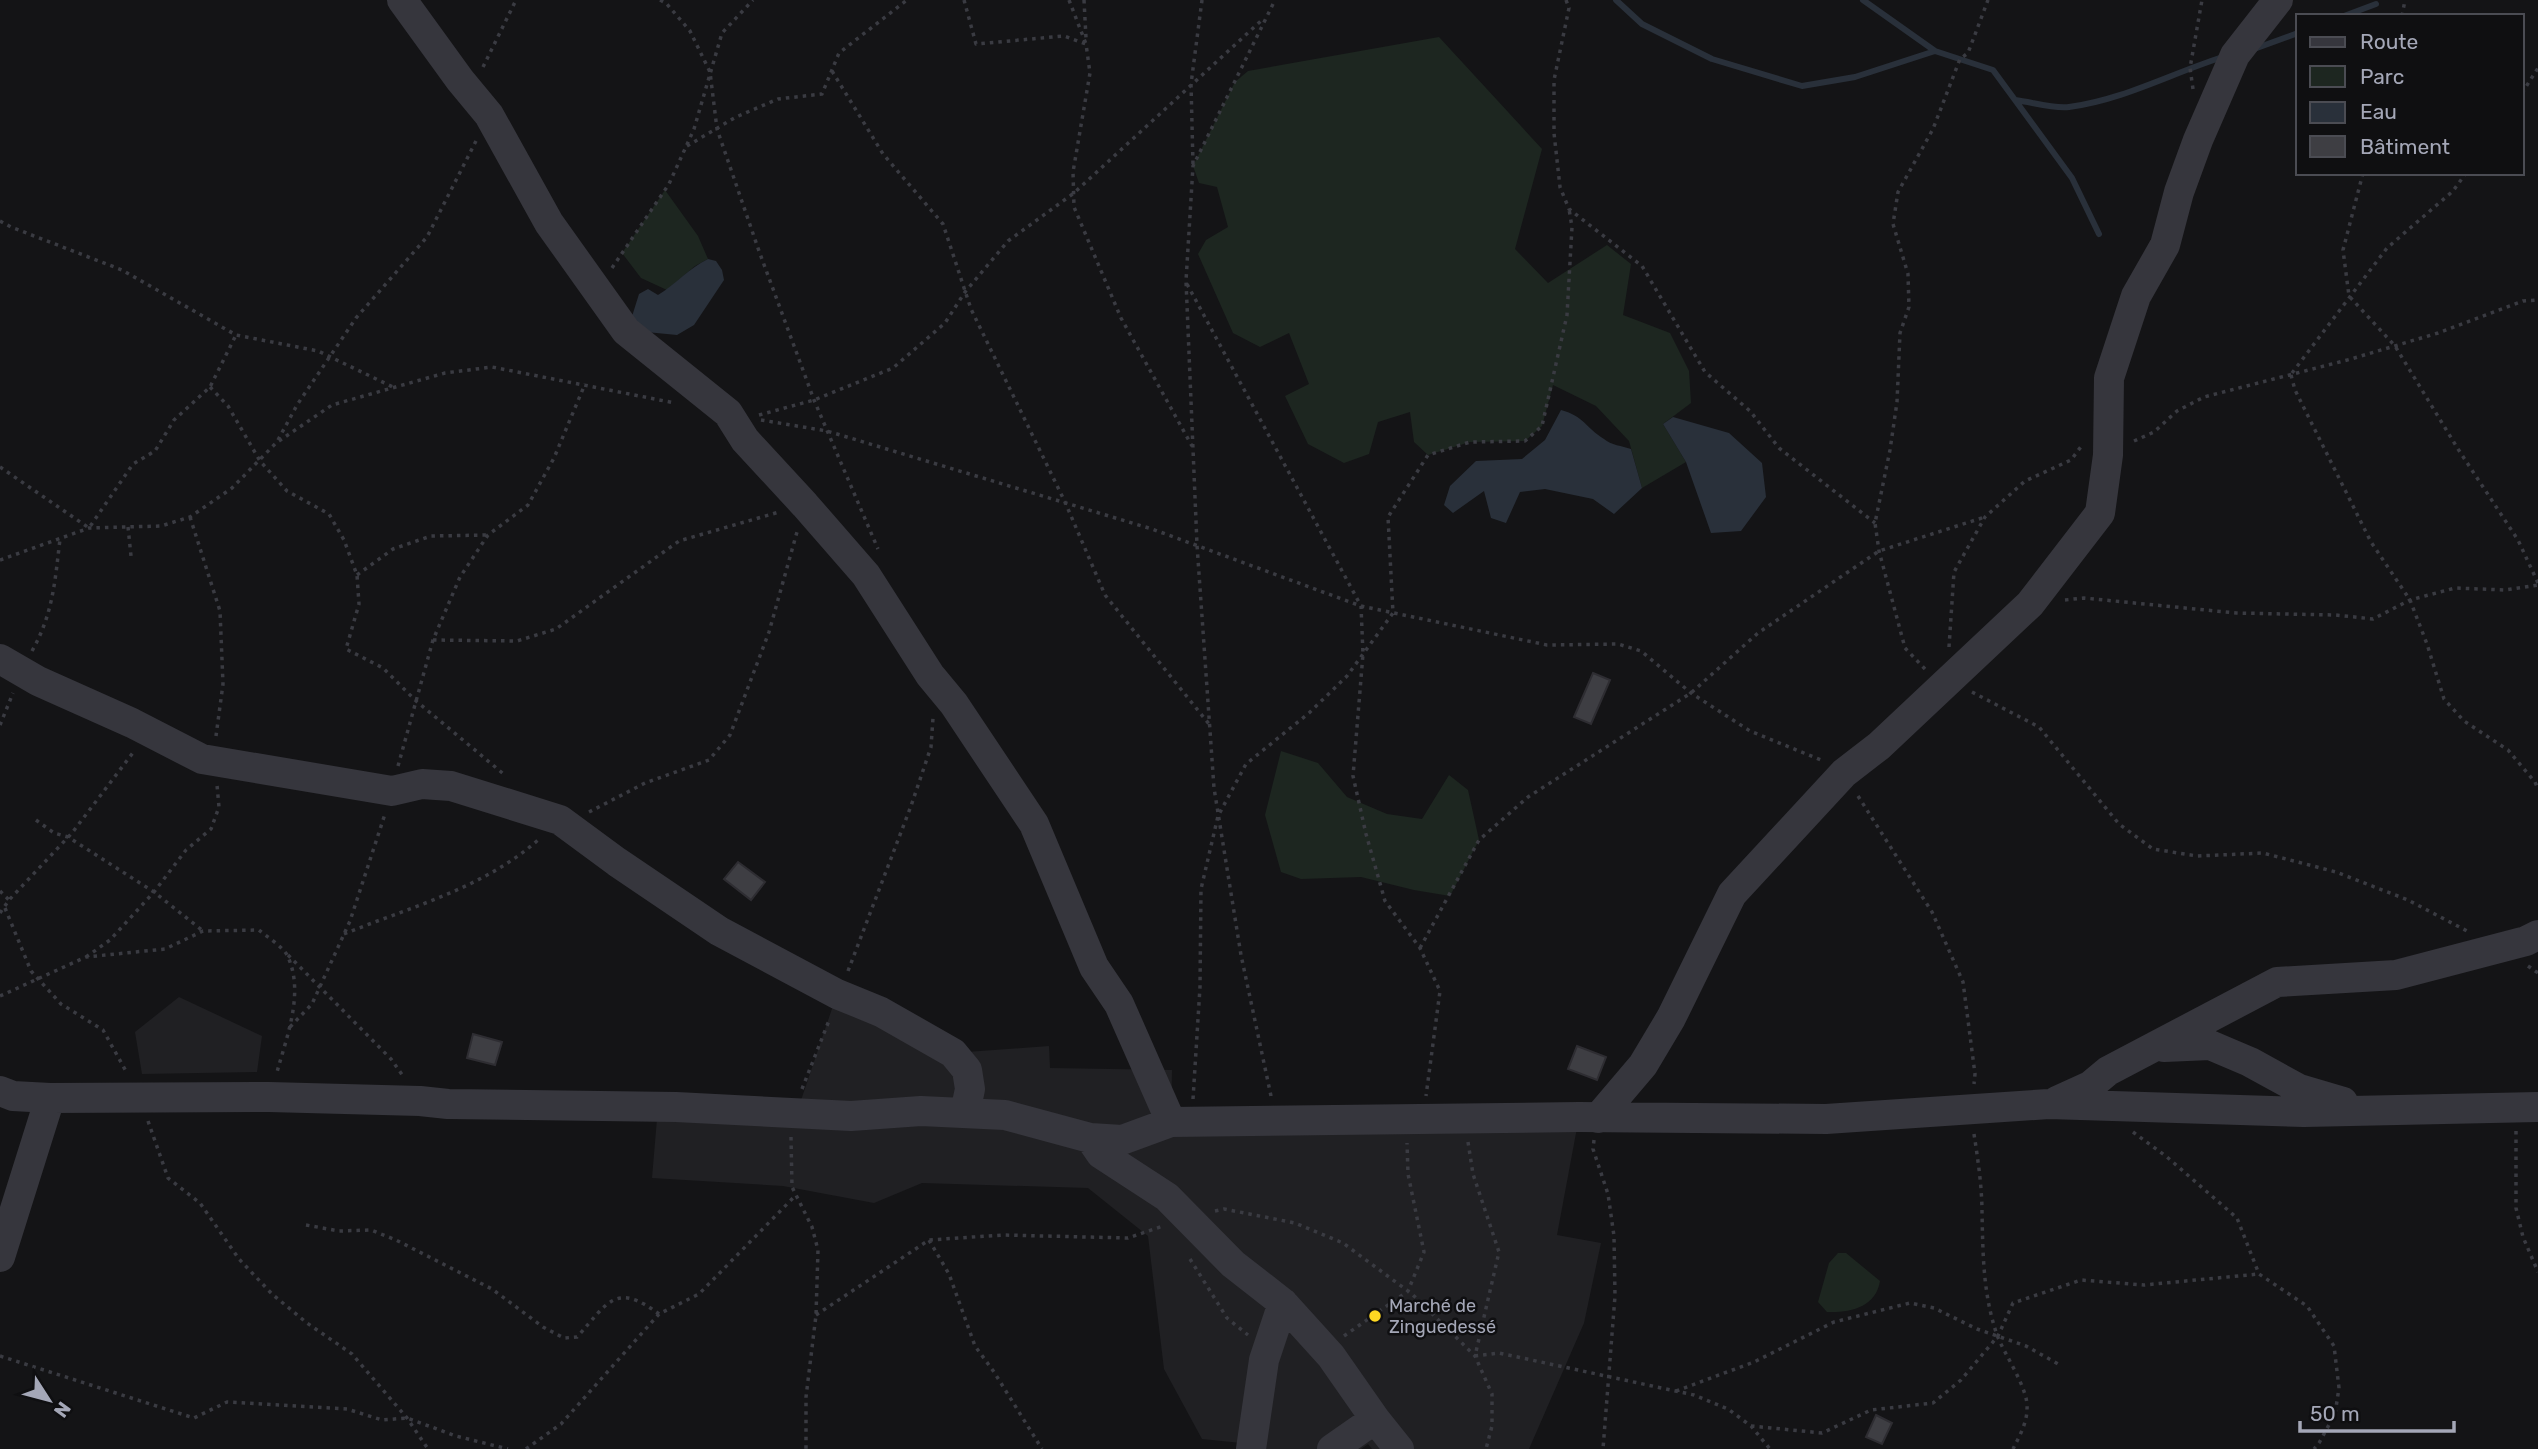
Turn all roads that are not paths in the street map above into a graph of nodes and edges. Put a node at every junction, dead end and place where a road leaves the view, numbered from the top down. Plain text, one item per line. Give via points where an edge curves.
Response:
1 (402, 0) edge
2 (2278, 0) edge
3 (11, 666) edge
4 (2538, 935) edge
5 (2153, 1048) junction
6 (0, 1091) edge
7 (50, 1098) junction
8 (2531, 1103) edge
9 (2049, 1104) junction
10 (2369, 1110) junction
11 (965, 1113) junction
12 (1598, 1118) junction
13 (1182, 1122) junction
14 (1090, 1138) junction
15 (0, 1257) edge
16 (1283, 1303) junction
17 (1374, 1419) junction
18 (1251, 1449) edge
19 (1332, 1449) edge
20 (1399, 1449) edge

1 - 13 street via 489,115 549,223 626,331 737,415 745,440 866,575 1034,824 1094,967
2 - 12 street via 2235,55 2198,140 2165,245 2136,296 2109,378 2096,448 2099,513 2030,604 1879,746 1844,773 1732,894 1643,1065
3 - 11 street via 202,759 392,791 422,784 451,786 560,820 719,931 953,1053 967,1070 970,1088
4 - 5 street via 2396,975 2277,982
5 - 9 street via 2108,1071 2090,1086
5 - 10 street via 2210,1045 2299,1089
6 - 7 street
7 - 11 street via 269,1097 851,1116
7 - 15 street
8 - 10 street
9 - 10 street
9 - 12 street via 1826,1119
11 - 14 street via 1005,1115
12 - 13 street
13 - 14 street via 1122,1140
14 - 16 street via 1101,1154 1167,1197 1233,1264
16 - 17 street via 1326,1349
16 - 18 street via 1268,1351
17 - 19 street
17 - 20 street

